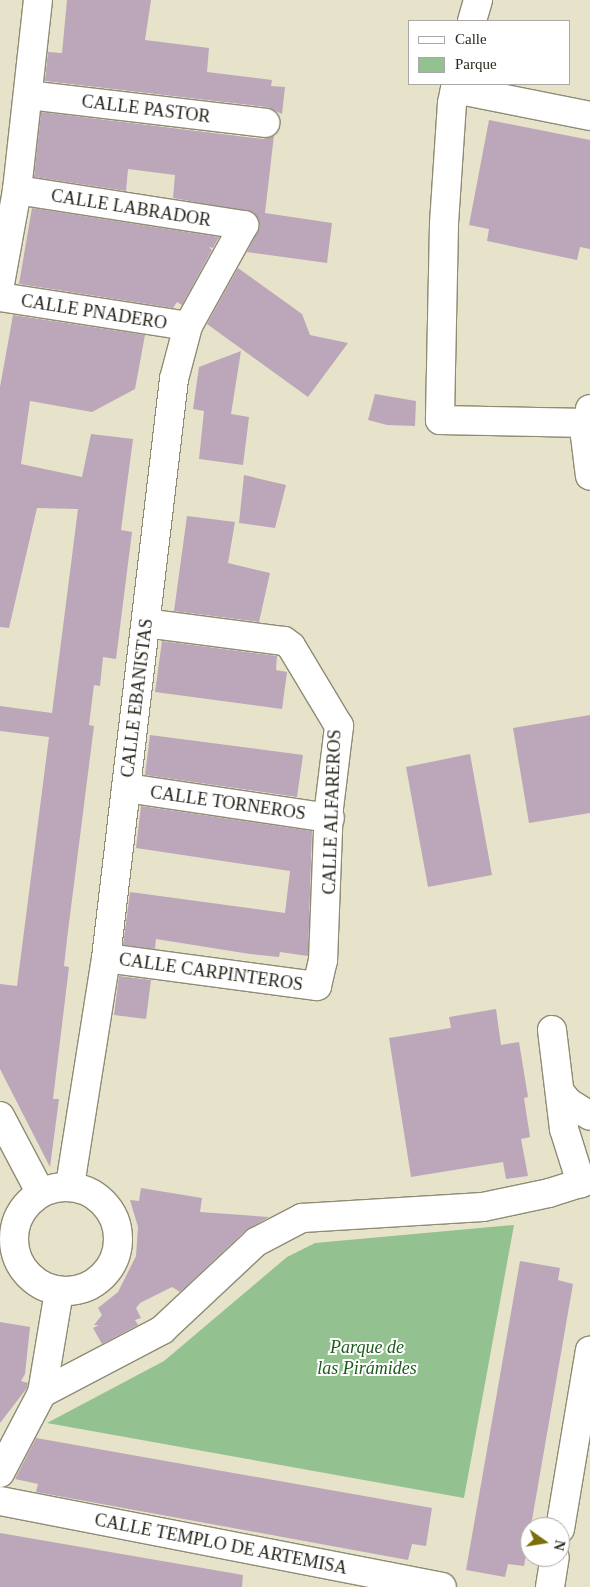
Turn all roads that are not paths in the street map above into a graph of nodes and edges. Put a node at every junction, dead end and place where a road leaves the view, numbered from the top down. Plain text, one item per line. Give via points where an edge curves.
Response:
1 (38, 0) edge
2 (478, 0) edge
3 (472, 20) edge
4 (456, 86) edge
5 (28, 95) junction
6 (590, 116) edge
7 (265, 123) dead end
8 (17, 190) junction
9 (244, 225) joint
10 (0, 284) edge
11 (0, 298) edge
12 (188, 326) junction
13 (589, 416) edge
14 (590, 476) edge
15 (146, 623) junction
16 (126, 788) junction
17 (330, 818) junction
18 (106, 958) junction
19 (317, 986) joint
20 (552, 1030) dead end
21 (560, 1092) junction
22 (0, 1116) edge
23 (590, 1116) edge
24 (586, 1182) edge
25 (70, 1186) junction
26 (40, 1192) junction
27 (59, 1291) junction
28 (590, 1350) edge
29 (42, 1393) junction
30 (0, 1473) edge
31 (0, 1501) edge
32 (562, 1517) edge
33 (553, 1567) edge
34 (357, 1579) edge
35 (442, 1587) edge
36 (550, 1587) edge

1 - 5 street
2 - 3 street
4 - 6 street
4 - 13 street via 444,225 440,420
5 - 7 street, CALLE PASTOR
5 - 8 street
8 - 9 street, CALLE LABRADOR
8 - 10 street
9 - 12 street, CALLE EBANISTAS
11 - 12 street, CALLE PNADERO
12 - 15 street, CALLE EBANISTAS via 174,379
13 - 14 street via 585,436
15 - 16 street, CALLE EBANISTAS
15 - 17 street, CALLE ALFAREROS via 284,641 291,646 338,726
16 - 17 street, CALLE TORNEROS
16 - 18 street, CALLE EBANISTAS
17 - 19 street, CALLE ALFAREROS via 324,962
18 - 19 street, CALLE CARPINTEROS
18 - 25 street, CALLE EBANISTAS
20 - 21 street
21 - 23 street via 568,1102
21 - 24 street via 564,1129
22 - 26 street
24 - 29 street via 483,1208 302,1218 256,1242 162,1330
25 - 26 street
25 - 27 street via 90,1192 106,1205 116,1223 119,1244 113,1264 99,1280 80,1290
26 - 27 street via 24,1207 14,1227 14,1249 28,1274 39,1284
27 - 29 street
28 - 32 street
29 - 30 street
31 - 34 street, CALLE TEMPLO DE ARTEMISA
33 - 36 street
34 - 35 street, CALLE TEMPLO DE ARTEMISA

